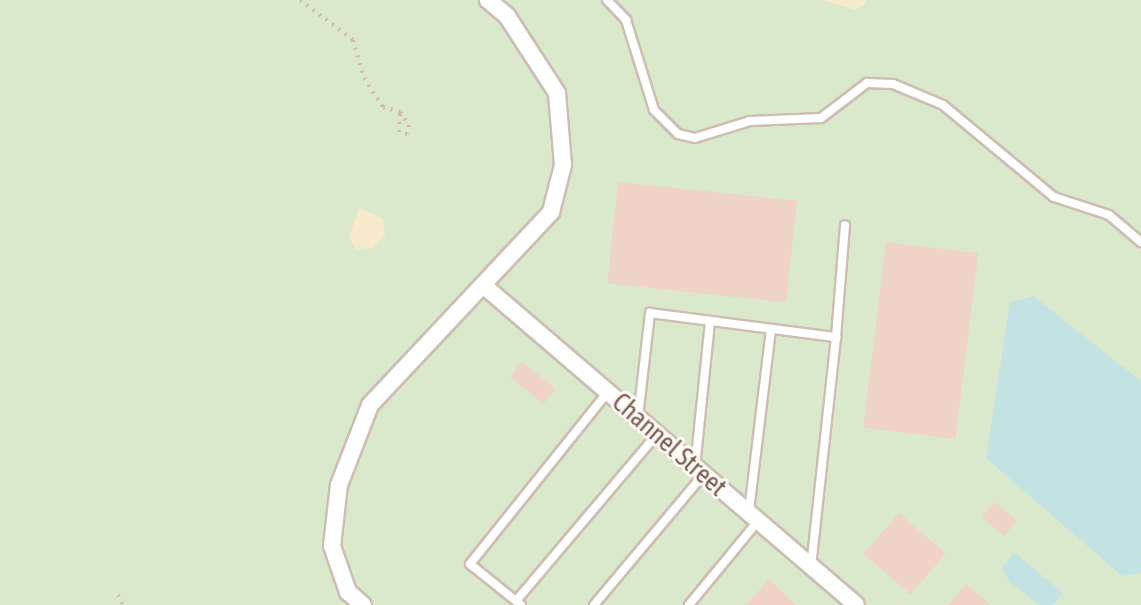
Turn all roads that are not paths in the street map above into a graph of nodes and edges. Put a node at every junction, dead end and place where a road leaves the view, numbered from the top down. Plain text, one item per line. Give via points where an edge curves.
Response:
1 (488, 0) edge
2 (607, 0) edge
3 (845, 225) dead end
4 (1141, 242) edge
5 (483, 285) junction
6 (710, 321) junction
7 (771, 329) junction
8 (836, 337) junction
9 (608, 392) junction
10 (638, 418) junction
11 (657, 434) junction
12 (700, 471) junction
13 (753, 517) junction
14 (811, 567) junction
15 (519, 603) edge
16 (363, 605) edge
17 (594, 605) edge
18 (689, 605) edge
19 (856, 605) edge

1 - 5 street via 507,16 557,93 563,165 551,212
2 - 4 lane via 626,20 654,110 678,134 695,138 750,121 821,118 867,83 916,89 964,120 1028,180 1109,215
3 - 8 lane
5 - 9 street, Channel Street
5 - 16 street via 370,405 339,485 332,546 348,592
6 - 7 lane
6 - 10 lane via 650,313
6 - 12 lane
7 - 8 lane
7 - 13 lane
8 - 14 lane
9 - 10 street, Channel Street
9 - 15 lane via 470,564
10 - 11 street, Channel Street
11 - 12 street, Channel Street
11 - 15 lane
12 - 13 street, Channel Street
12 - 17 lane
13 - 14 street, Channel Street
13 - 18 lane
14 - 19 street, Channel Street

